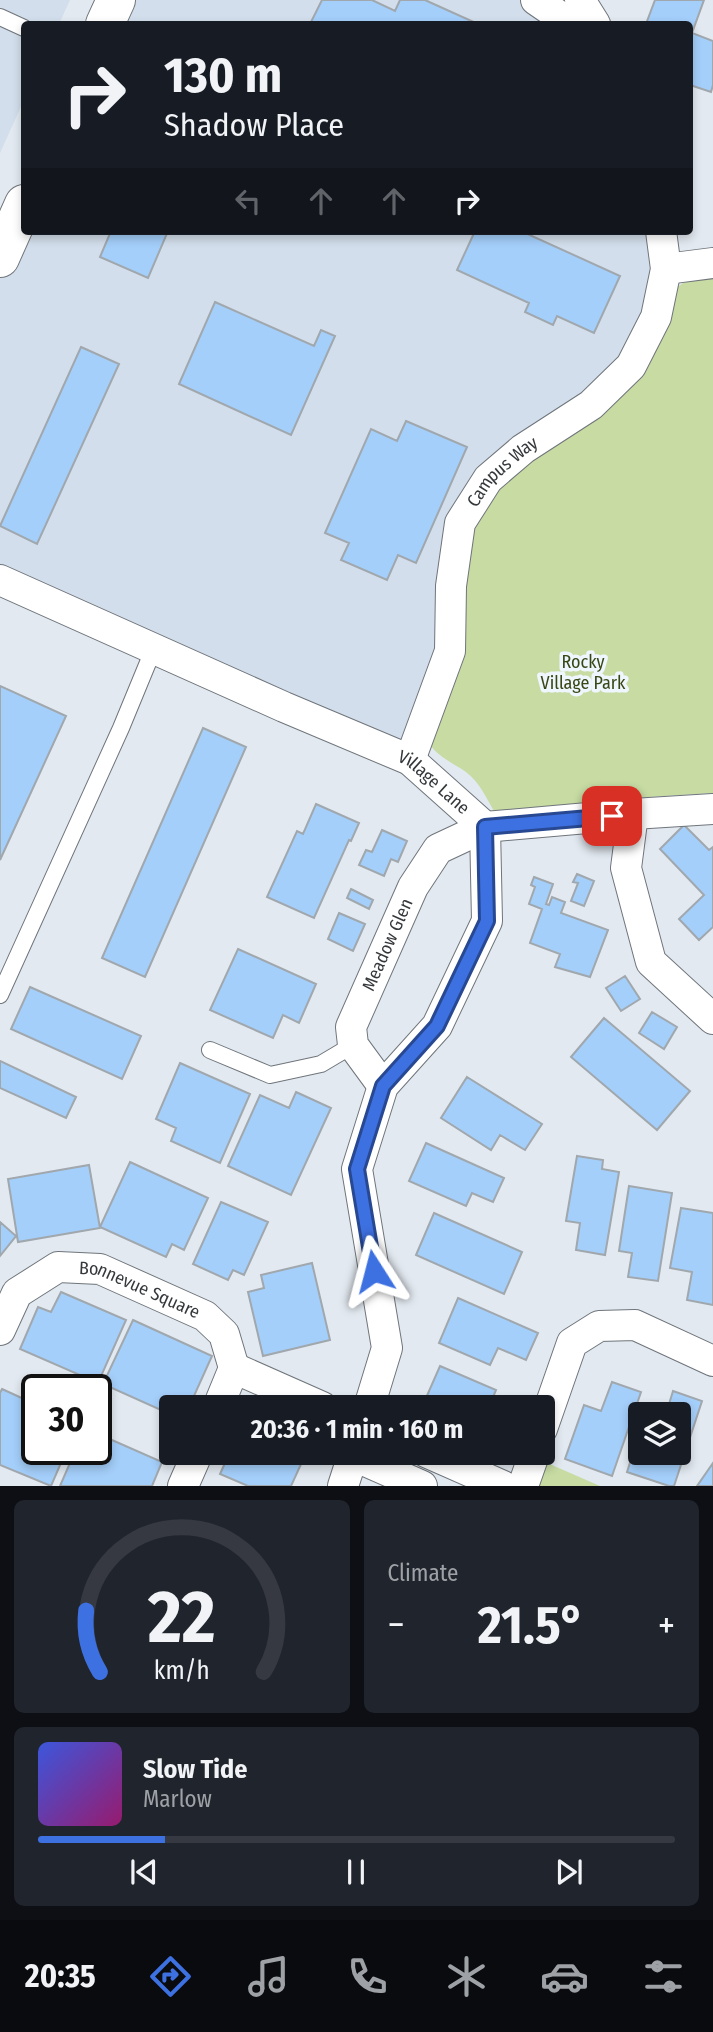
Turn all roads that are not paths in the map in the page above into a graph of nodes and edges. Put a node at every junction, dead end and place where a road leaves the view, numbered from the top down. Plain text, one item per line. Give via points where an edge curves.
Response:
1 (116, 0) edge
2 (537, 0) edge
3 (580, 0) edge
4 (0, 17) edge
5 (106, 21) edge
6 (567, 21) edge
7 (593, 21) edge
8 (21, 28) edge
9 (21, 211) edge
10 (662, 235) edge
11 (0, 258) edge
12 (713, 263) edge
13 (666, 270) junction
14 (0, 580) edge
15 (154, 648) junction
16 (410, 760) junction
17 (713, 809) edge
18 (633, 814) junction
19 (485, 827) junction
20 (0, 995) edge
21 (713, 1019) edge
22 (353, 1045) junction
23 (210, 1050) dead end
24 (383, 1086) junction
25 (0, 1330) edge
26 (713, 1361) edge
27 (234, 1368) junction
28 (229, 1395) edge
29 (296, 1395) edge
30 (373, 1395) edge
31 (554, 1395) edge
32 (192, 1465) edge
33 (348, 1465) edge
34 (375, 1465) edge
35 (455, 1465) edge
36 (530, 1465) edge
37 (183, 1486) edge
38 (343, 1486) edge
39 (422, 1486) edge
40 (503, 1486) edge
41 (523, 1486) edge

1 - 5 street
2 - 6 street
3 - 7 street
4 - 8 lane
9 - 11 street
10 - 13 street, Campus Way
12 - 13 street
13 - 16 street, Campus Way via 656,317 631,366 591,405 523,449 488,479 460,523 451,586 450,651
14 - 15 street, Village Lane
15 - 16 street, Village Lane
15 - 20 lane
16 - 19 street, Village Lane
17 - 18 street
18 - 19 street
18 - 21 street via 626,868 651,962
19 - 22 street, Meadow Glen via 438,849 413,887 351,1027
19 - 24 street, Village Lane via 487,921 437,1026
22 - 23 lane via 321,1064 270,1075
22 - 24 street
24 - 30 street, Village Lane via 357,1169 387,1348
25 - 27 street, Bonnevue Square via 17,1293 58,1267 100,1269 205,1316 224,1334
26 - 31 street via 635,1325 599,1326 572,1343
27 - 28 street
27 - 29 street
32 - 37 street
33 - 38 street
34 - 39 street
35 - 40 street
36 - 41 street

